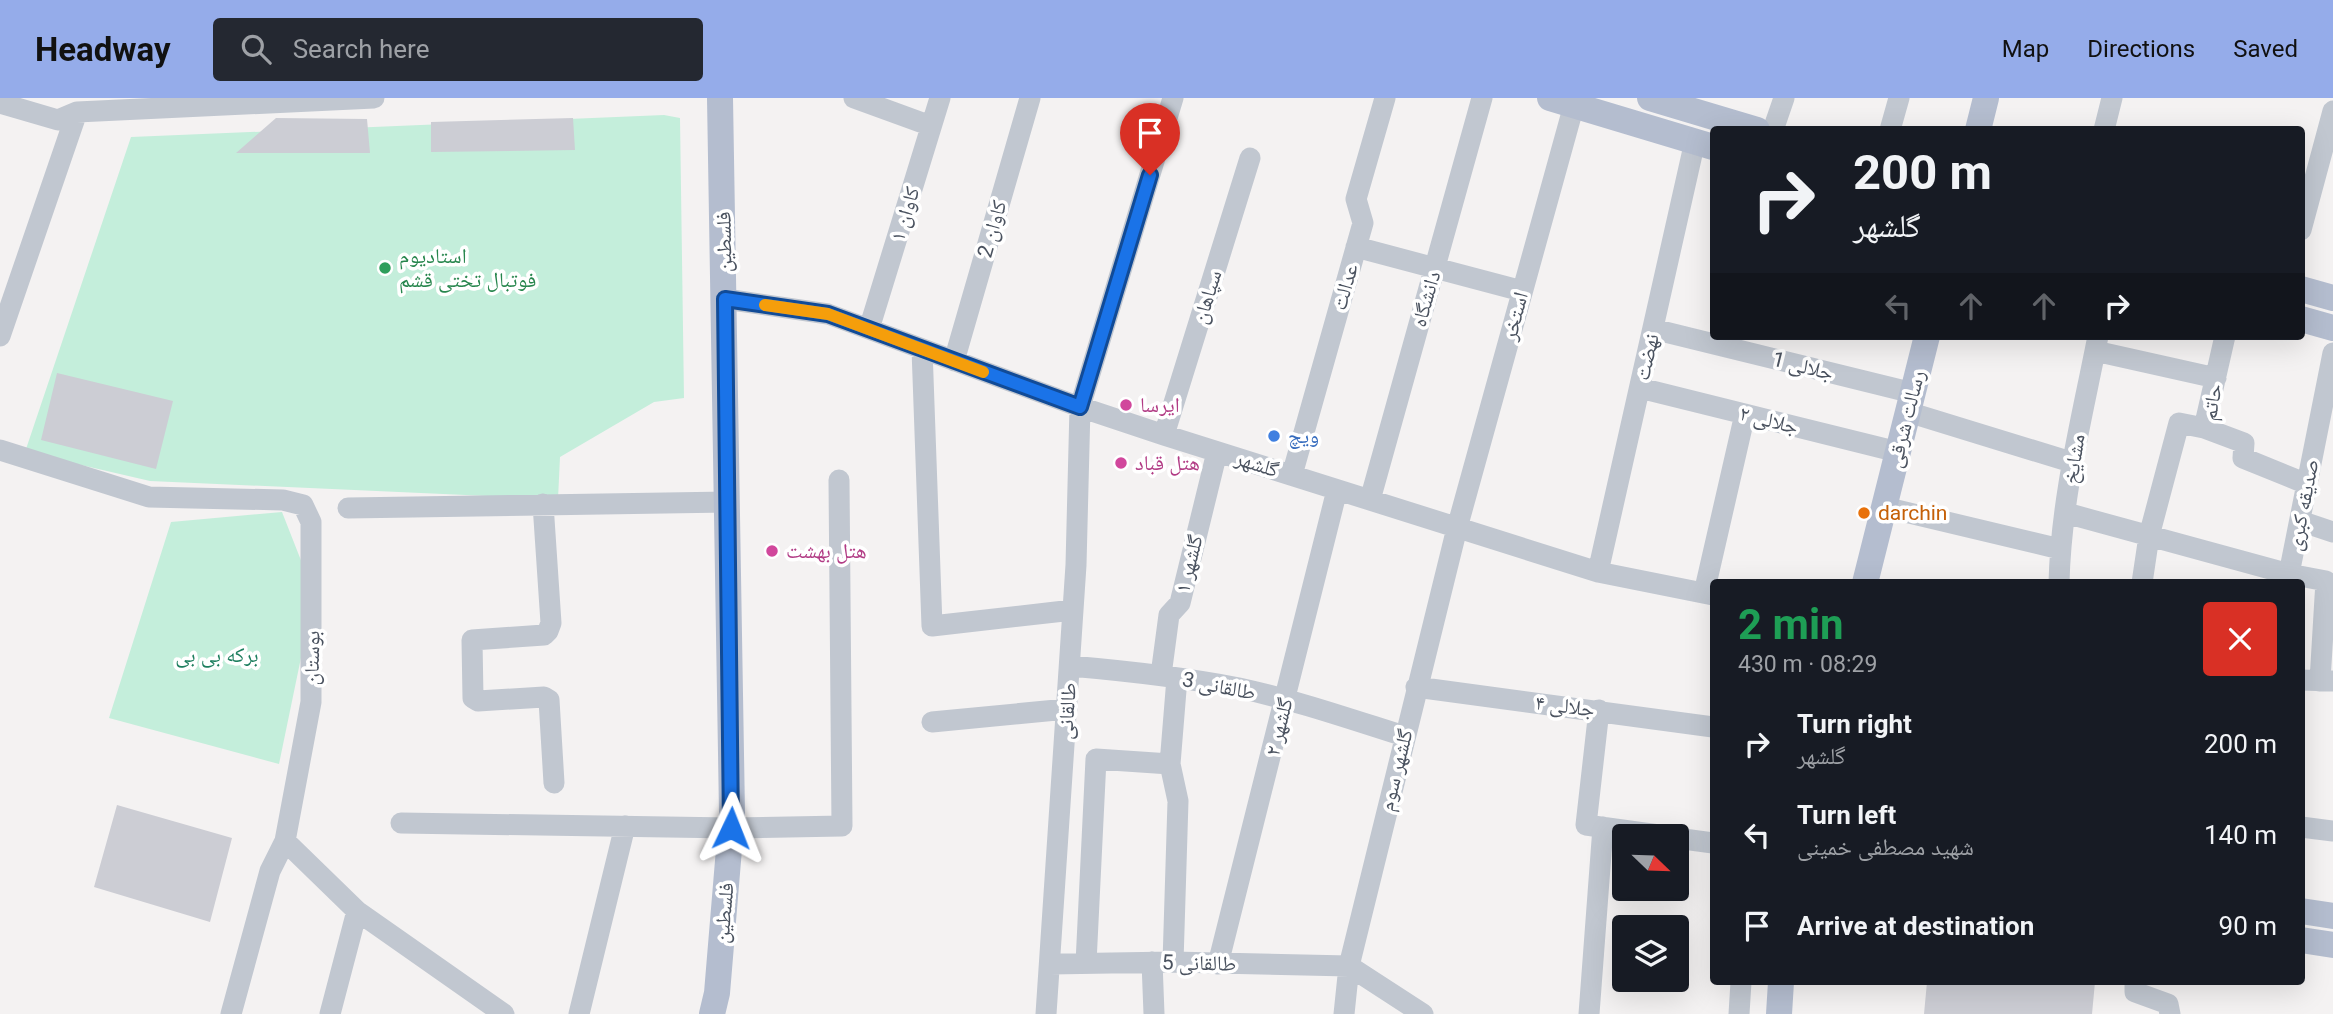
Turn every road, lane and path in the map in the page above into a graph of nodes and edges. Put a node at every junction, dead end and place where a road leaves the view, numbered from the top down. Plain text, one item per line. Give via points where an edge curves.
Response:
1 (374, 98) edge
2 (720, 98) edge
3 (854, 98) edge
4 (940, 98) edge
5 (1030, 98) edge
6 (1173, 98) edge
7 (1385, 98) edge
8 (1482, 98) edge
9 (1650, 98) edge
10 (1784, 98) edge
11 (1899, 98) edge
12 (1986, 98) edge
13 (2112, 98) edge
14 (1562, 102) edge
15 (0, 103) edge
16 (2333, 111) edge
17 (67, 116) junction
18 (931, 126) junction
19 (1744, 126) edge
20 (1774, 126) edge
21 (1891, 126) edge
22 (1979, 126) edge
23 (2105, 126) edge
24 (1704, 144) edge
25 (1250, 158) dead end
26 (2305, 215) edge
27 (1356, 247) junction
28 (18, 261) junction
29 (1434, 268) junction
30 (2305, 290) edge
31 (1522, 291) junction
32 (0, 297) edge
33 (2333, 298) edge
34 (725, 299) junction
35 (2305, 320) edge
36 (2333, 328) edge
37 (869, 329) junction
38 (1653, 329) junction
39 (0, 336) edge
40 (1926, 340) edge
41 (2224, 340) edge
42 (2096, 343) edge
43 (922, 349) junction
44 (2333, 353) edge
45 (954, 361) junction
46 (2216, 378) junction
47 (1640, 388) junction
48 (1910, 403) junction
49 (1080, 407) junction
50 (1745, 414) junction
51 (2204, 428) junction
52 (1164, 435) junction
53 (2324, 444) edge
54 (0, 450) edge
55 (1217, 452) junction
56 (1898, 452) junction
57 (2071, 462) junction
58 (1292, 475) junction
59 (839, 480) dead end
60 (2307, 484) junction
61 (1338, 490) junction
62 (1370, 500) junction
63 (728, 502) junction
64 (543, 505) junction
65 (1884, 506) junction
66 (348, 508) dead end
67 (2066, 513) junction
68 (2300, 521) junction
69 (1457, 527) junction
70 (2333, 531) edge
71 (2149, 536) junction
72 (2060, 549) junction
73 (1598, 572) junction
74 (2289, 574) junction
75 (1712, 579) edge
76 (1866, 579) edge
77 (2059, 579) edge
78 (2143, 579) edge
79 (1709, 594) edge
80 (1073, 610) junction
81 (1070, 666) junction
82 (1169, 676) junction
83 (2318, 680) edge
84 (1416, 687) junction
85 (1286, 699) junction
86 (1067, 709) junction
87 (1599, 710) junction
88 (932, 722) dead end
89 (1710, 727) edge
90 (1404, 736) junction
91 (1170, 764) junction
92 (554, 783) dead end
93 (401, 823) dead end
94 (625, 826) junction
95 (1603, 827) junction
96 (731, 828) junction
97 (1612, 828) edge
98 (2305, 828) edge
99 (2333, 831) edge
100 (1689, 840) edge
101 (285, 841) junction
102 (1710, 843) edge
103 (357, 911) junction
104 (2305, 912) edge
105 (2333, 916) edge
106 (2305, 941) edge
107 (2333, 945) edge
108 (1162, 962) junction
109 (1086, 963) junction
110 (1050, 964) junction
111 (1218, 964) junction
112 (1349, 967) junction
113 (1741, 985) edge
114 (1781, 985) edge
115 (2135, 985) edge
116 (231, 1014) edge
117 (330, 1014) edge
118 (504, 1014) edge
119 (579, 1014) edge
120 (712, 1014) edge
121 (1046, 1014) edge
122 (1154, 1014) edge
123 (1344, 1014) edge
124 (1423, 1014) edge
125 (1589, 1014) edge
126 (1739, 1014) edge
127 (1779, 1014) edge
128 (2171, 1014) edge

1 - 17 street
2 - 34 main road, فلسطین
3 - 18 street
4 - 18 street, کاوان ۱
5 - 45 street, کاوان 2
6 - 49 street, طالقانی
7 - 27 street, عدالت via 1356,199 1363,222
8 - 29 street, دانشگاه
9 - 19 main road
10 - 20 street
11 - 21 street
12 - 22 main road
13 - 23 street
14 - 24 main road
14 - 31 street, استخر
15 - 17 street
16 - 26 street
17 - 28 street
18 - 37 street, کاوان ۱
24 - 38 street, نهضت
25 - 52 street, سپاهان
27 - 29 street
27 - 58 street, عدالت
28 - 32 street
28 - 39 street
29 - 31 street
29 - 62 street, دانشگاه
30 - 33 main road
31 - 69 street, استخر
34 - 37 street, گلشهر via 828,314
34 - 63 main road, فلسطین
35 - 36 main road
37 - 43 street, گلشهر
38 - 47 street, نهضت
38 - 48 street, جلالی 1
40 - 48 main road, رسالت شرقی
41 - 46 street, حاتم
42 - 46 street
42 - 57 street, مشایخ
43 - 45 street, گلشهر
43 - 80 street via 932,626
44 - 53 street, صدیقه کبری
45 - 49 street, گلشهر
46 - 51 street, حاتم
47 - 50 street, جلالی ۲
47 - 73 street, نهضت
48 - 56 main road, رسالت شرقی
48 - 57 street, جلالی 1
49 - 52 street, گلشهر
49 - 80 street, طالقانی
50 - 56 street, جلالی ۲
50 - 75 street
51 - 60 street, حاتم via 2244,443 2243,458
51 - 71 street via 2179,423
52 - 55 street, گلشهر
53 - 60 street, صدیقه کبری
54 - 101 street, بوستان via 149,497 283,500 303,505 311,522 312,702
55 - 58 street, گلشهر
55 - 82 street, گلشهر ۱ via 1180,603 1169,615
56 - 65 main road, رسالت شرقی
57 - 67 street, مشایخ
58 - 61 street, گلشهر
59 - 96 street via 842,826
60 - 68 street, صدیقه کبری
61 - 62 street, گلشهر
61 - 85 street, گلشهر ۲
62 - 69 street, گلشهر
63 - 64 street
63 - 96 main road, فلسطین
64 - 66 street
64 - 92 street via 551,623 544,635 472,640 473,698 549,700
65 - 72 street
65 - 76 main road, رسالت شرقی
67 - 71 street
67 - 72 street, مشایخ
68 - 70 street
68 - 74 street, صدیقه کبری
69 - 73 street, گلشهر
69 - 84 street, گلشهر سوم
71 - 74 street
71 - 78 street
72 - 77 street, مشایخ
73 - 79 street, گلشهر
74 - 83 street via 2326,581
80 - 81 street, طالقانی
81 - 82 street, طالقانی 3
81 - 86 street, طالقانی
82 - 85 street, طالقانی 3
82 - 91 street, گلشهر ۱
84 - 87 street, جلالی ۴
84 - 90 street, گلشهر سوم
85 - 90 street, طالقانی 3
85 - 111 street, گلشهر ۲
86 - 88 street
86 - 110 street, طالقانی
87 - 89 street, جلالی ۴
87 - 95 street via 1586,825
90 - 112 street, گلشهر سوم
91 - 108 street, گلشهر ۱ via 1178,801
91 - 109 street via 1096,758
93 - 94 street
94 - 96 street
94 - 119 street
95 - 97 street
95 - 125 street
96 - 120 main road, فلسطین
98 - 99 street
100 - 102 street
101 - 103 street
101 - 116 street via 270,871
103 - 117 street
103 - 118 street
104 - 105 main road
106 - 107 main road
108 - 109 street, طالقانی 5
108 - 111 street, طالقانی 5
108 - 122 street, گلشهر ۱
109 - 110 street, طالقانی 5
110 - 121 street, طالقانی
111 - 112 street, طالقانی 5
112 - 123 street, گلشهر سوم
112 - 124 street
113 - 126 street
114 - 127 main road
115 - 128 street via 2134,992 2168,1004

